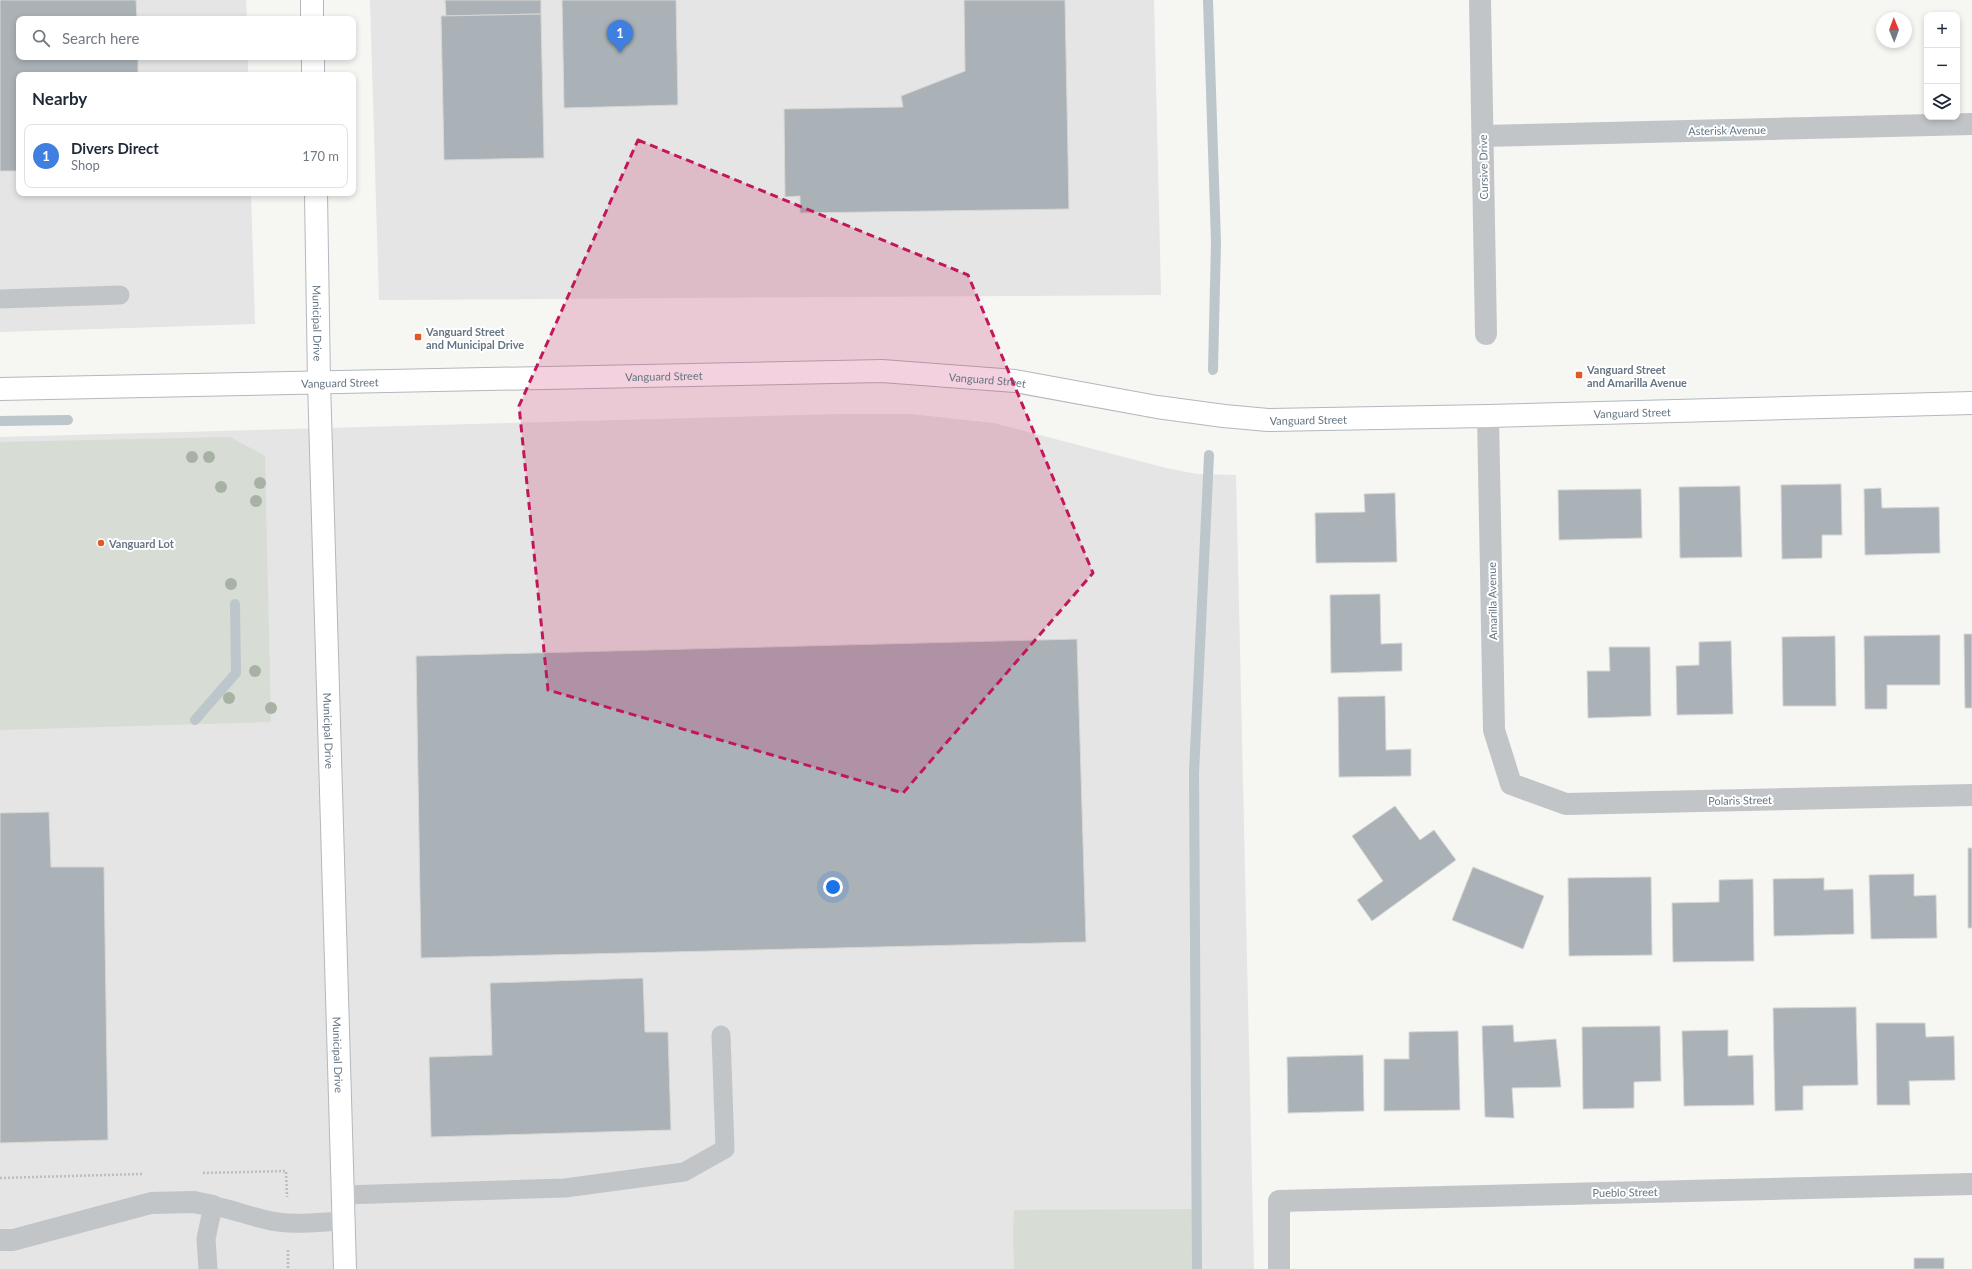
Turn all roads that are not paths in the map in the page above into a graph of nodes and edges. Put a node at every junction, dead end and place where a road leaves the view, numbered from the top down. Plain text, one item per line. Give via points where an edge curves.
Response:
1 (312, 0) edge
2 (1480, 0) edge
3 (312, 16) edge
4 (313, 60) edge
5 (313, 72) edge
6 (1972, 124) edge
7 (1483, 136) junction
8 (316, 196) edge
9 (120, 295) dead end
10 (0, 299) edge
11 (1486, 334) dead end
12 (319, 382) junction
13 (0, 389) edge
14 (1972, 403) edge
15 (1488, 416) junction
16 (1511, 784) joint
17 (1972, 795) edge
18 (721, 1035) dead end
19 (1972, 1184) edge
20 (343, 1195) junction
21 (213, 1206) junction
22 (344, 1221) junction
23 (0, 1240) edge
24 (208, 1269) edge
25 (344, 1269) edge
26 (1279, 1269) edge

1 - 3 street
2 - 7 street, Cursive Drive
4 - 5 street
6 - 7 street, Asterisk Avenue
7 - 11 street, Cursive Drive
8 - 12 street, Municipal Drive
9 - 10 lane
12 - 13 street, Vanguard Street
12 - 15 street, Vanguard Street via 882,371 1015,380 1157,407 1239,418 1268,420
12 - 20 street, Municipal Drive
14 - 15 street, Vanguard Street
15 - 16 street, Amarilla Avenue via 1494,730
16 - 17 street, Polaris Street via 1566,804
18 - 20 lane via 725,1149 684,1172 565,1188
19 - 26 street, Pueblo Street via 1279,1201
20 - 22 street, Municipal Drive
21 - 22 lane via 267,1221
21 - 23 street via 194,1202 152,1203 13,1240
21 - 24 lane via 206,1239
22 - 25 street, Municipal Drive

